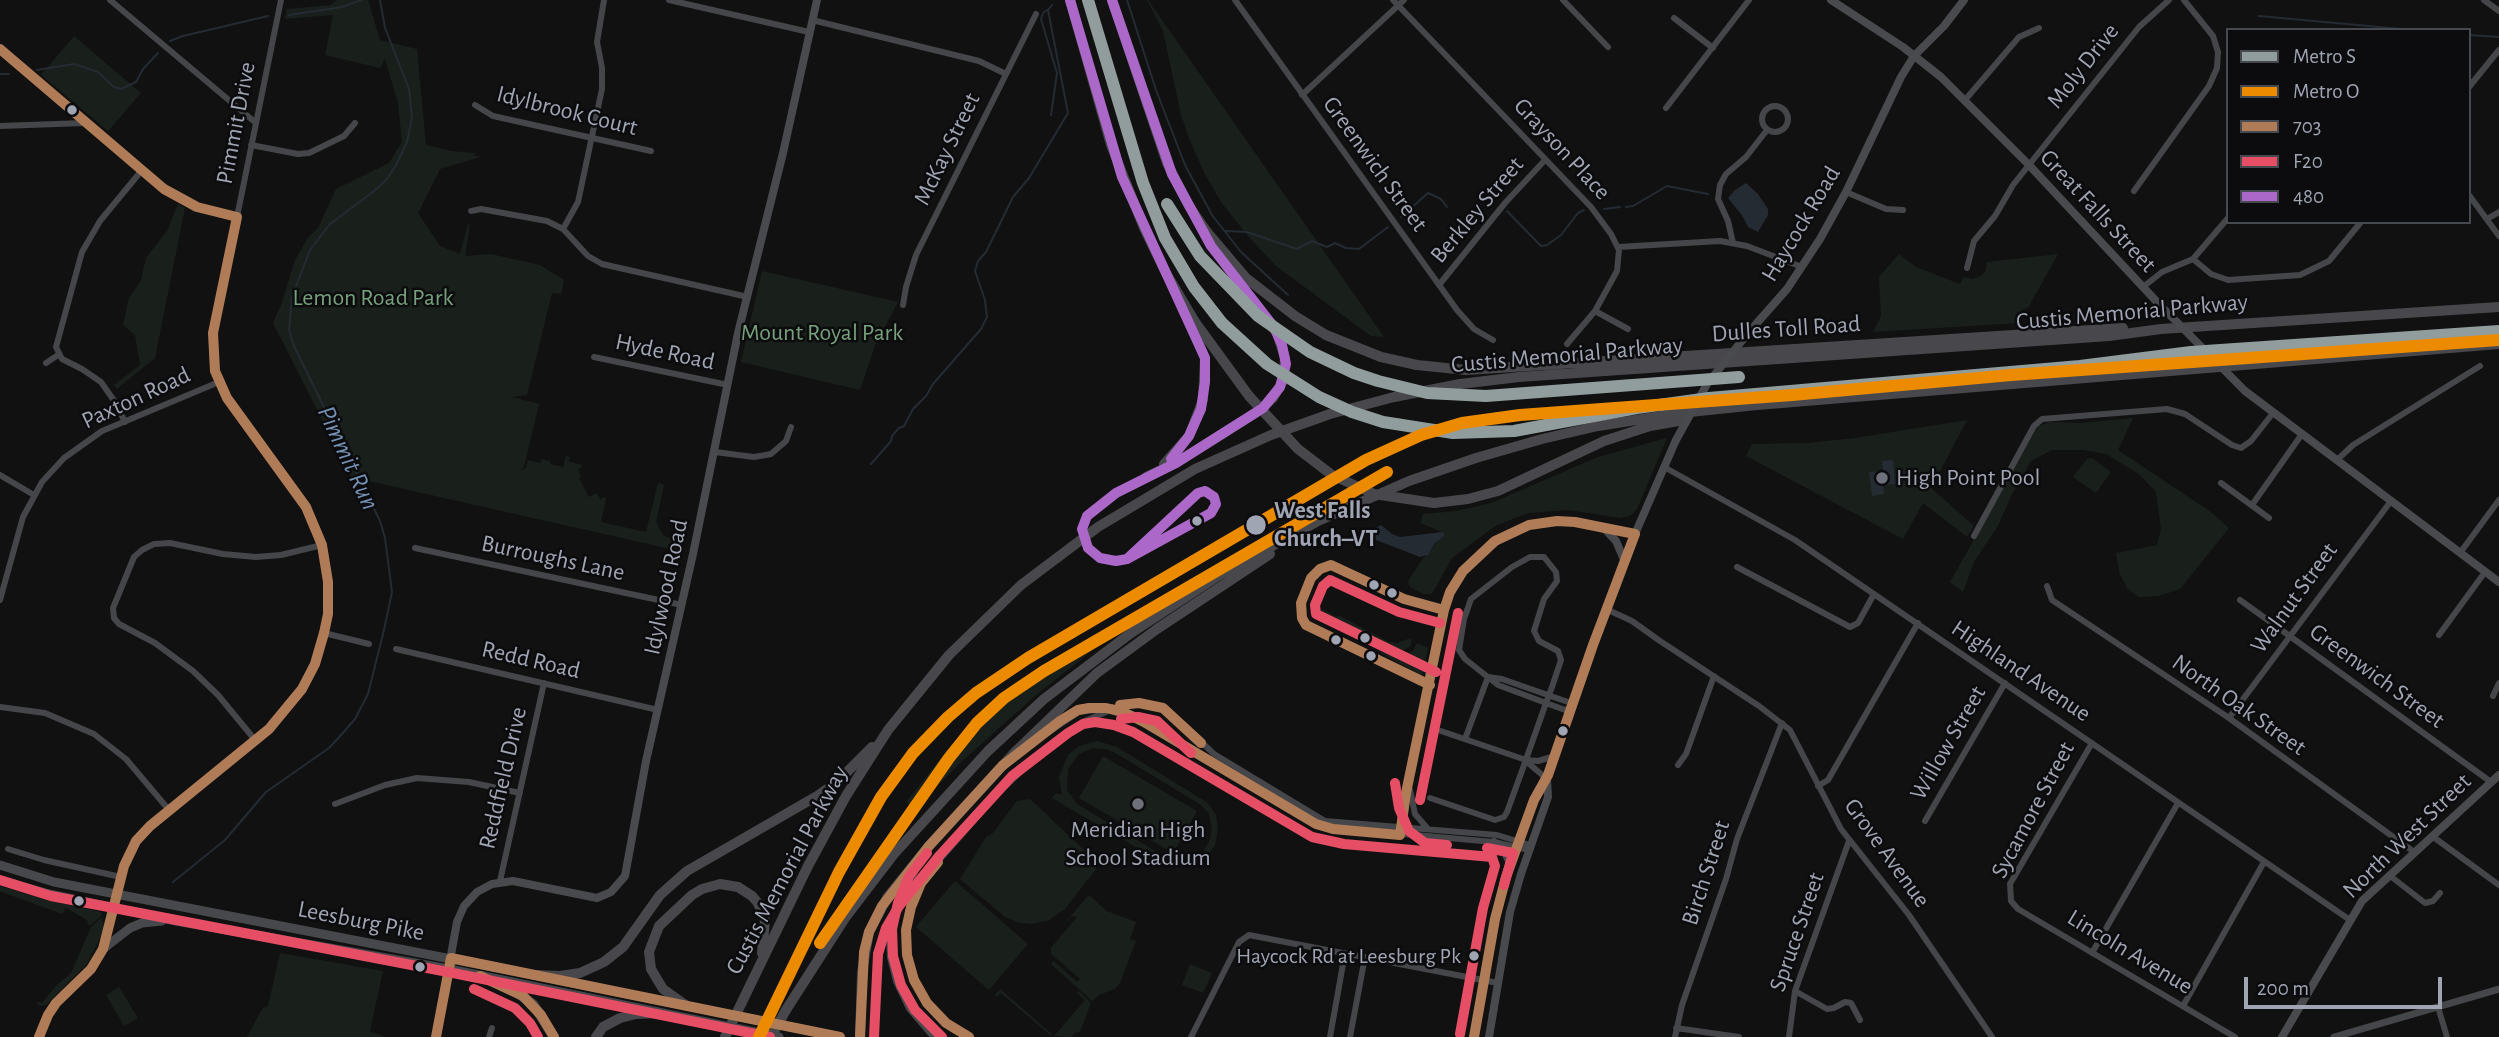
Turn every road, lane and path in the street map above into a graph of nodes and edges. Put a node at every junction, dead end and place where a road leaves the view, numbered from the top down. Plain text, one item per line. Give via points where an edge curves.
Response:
1 (110, 0) edge
2 (604, 0) edge
3 (669, 0) edge
4 (817, 0) edge
5 (1070, 0) edge
6 (1112, 0) edge
7 (1235, 0) edge
8 (1563, 0) edge
9 (1749, 0) edge
10 (1831, 0) edge
11 (1964, 0) edge
12 (2169, 0) edge
13 (2184, 0) edge
14 (2484, 0) edge
15 (279, 1) edge
16 (1398, 2) edge
17 (2499, 12) edge
18 (1036, 14) dead end
19 (1674, 18) dead end
20 (812, 20) junction
21 (2039, 28) dead end
22 (809, 32) junction
23 (1608, 47) dead end
24 (1713, 48) junction
25 (0, 49) edge
26 (2499, 50) edge
27 (1914, 56) junction
28 (1006, 74) junction
29 (2471, 85) edge
30 (1302, 95) junction
31 (1965, 100) junction
32 (475, 105) dead end
33 (1666, 108) dead end
34 (85, 123) junction
35 (355, 123) dead end
36 (256, 124) junction
37 (0, 126) edge
38 (1767, 130) junction
39 (593, 138) junction
40 (251, 145) junction
41 (651, 151) dead end
42 (1545, 160) junction
43 (2029, 164) junction
44 (142, 170) junction
45 (1846, 191) junction
46 (2134, 191) dead end
47 (2471, 198) edge
48 (1189, 206) junction
49 (471, 211) dead end
50 (1903, 211) dead end
51 (2499, 212) edge
52 (237, 217) junction
53 (2487, 219) junction
54 (2226, 220) edge
55 (2359, 224) edge
56 (563, 229) junction
57 (2499, 236) edge
58 (1733, 243) junction
59 (1618, 247) junction
60 (2193, 259) junction
61 (1802, 267) junction
62 (1967, 268) dead end
63 (1172, 284) junction
64 (1439, 285) junction
65 (2143, 287) junction
66 (748, 297) junction
67 (903, 305) dead end
68 (2499, 307) edge
69 (1595, 311) junction
70 (1628, 329) dead end
71 (2161, 329) junction
72 (1493, 340) dead end
73 (1567, 344) dead end
74 (2499, 344) edge
75 (58, 355) junction
76 (594, 357) dead end
77 (46, 363) dead end
78 (2480, 366) dead end
79 (219, 382) junction
80 (728, 386) junction
81 (1804, 402) junction
82 (2273, 413) junction
83 (125, 422) junction
84 (791, 427) dead end
85 (2302, 434) junction
86 (715, 452) junction
87 (2337, 460) junction
88 (1664, 467) junction
89 (0, 475) edge
90 (2221, 483) dead end
91 (34, 495) junction
92 (1373, 496) junction
93 (2499, 500) edge
94 (2391, 501) junction
95 (2252, 505) junction
96 (2269, 518) dead end
97 (1603, 527) junction
98 (1635, 534) junction
99 (1974, 536) dead end
100 (322, 545) junction
101 (415, 548) dead end
102 (2460, 553) junction
103 (1625, 562) junction
104 (1737, 567) dead end
105 (2485, 572) junction
106 (2499, 582) edge
107 (2048, 586) dead end
108 (1874, 594) junction
109 (0, 600) edge
110 (2241, 600) dead end
111 (682, 606) junction
112 (1606, 609) junction
113 (117, 622) junction
114 (1917, 624) junction
115 (111, 630) dead end
116 (324, 633) junction
117 (2439, 635) dead end
118 (2290, 636) junction
119 (369, 644) dead end
120 (396, 649) dead end
121 (1714, 676) junction
122 (1488, 677) junction
123 (544, 683) junction
124 (2005, 683) junction
125 (2499, 683) edge
126 (1549, 695) junction
127 (2493, 696) dead end
128 (1546, 703) junction
129 (1572, 706) junction
130 (0, 707) edge
131 (658, 710) junction
132 (2229, 718) junction
133 (1782, 723) junction
134 (888, 730) junction
135 (1441, 731) dead end
136 (1465, 739) junction
137 (255, 740) junction
138 (2092, 743) junction
139 (1555, 755) junction
140 (1526, 761) junction
141 (1678, 765) dead end
142 (1002, 766) junction
143 (2499, 775) edge
144 (1547, 779) junction
145 (1409, 781) junction
146 (2491, 782) junction
147 (1252, 786) joint
148 (1818, 786) junction
149 (520, 793) junction
150 (1430, 798) dead end
151 (2178, 803) junction
152 (335, 804) dead end
153 (169, 810) junction
154 (1925, 821) dead end
155 (1430, 830) junction
156 (1401, 831) junction
157 (942, 834) junction
158 (2432, 836) junction
159 (1849, 841) junction
160 (1494, 842) junction
161 (1518, 843) junction
162 (1529, 848) junction
163 (8, 849) dead end
164 (2414, 852) junction
165 (2264, 862) junction
166 (0, 864) edge
167 (1510, 864) junction
168 (2389, 875) junction
169 (121, 877) junction
170 (0, 880) edge
171 (500, 881) junction
172 (2499, 885) edge
173 (2440, 893) dead end
174 (117, 894) junction
175 (2009, 896) joint
176 (115, 907) junction
177 (176, 920) junction
178 (2350, 920) junction
179 (103, 950) junction
180 (1345, 953) junction
181 (2092, 953) junction
182 (1365, 957) junction
183 (451, 958) junction
184 (449, 969) junction
185 (758, 971) junction
186 (535, 975) junction
187 (482, 976) junction
188 (1484, 980) junction
189 (1498, 983) junction
190 (2499, 989) edge
191 (1795, 991) junction
192 (687, 1006) junction
193 (2183, 1006) junction
194 (2438, 1007) junction
195 (657, 1013) junction
196 (1860, 1020) dead end
197 (492, 1028) dead end
198 (1676, 1028) junction
199 (39, 1037) edge
200 (436, 1037) edge
201 (489, 1037) edge
202 (554, 1037) edge
203 (596, 1037) edge
204 (725, 1037) edge
205 (771, 1037) edge
206 (779, 1037) edge
207 (840, 1037) edge
208 (860, 1037) edge
209 (936, 1037) edge
210 (969, 1037) edge
211 (1191, 1037) edge
212 (1330, 1037) edge
213 (1350, 1037) edge
214 (1474, 1037) edge
215 (1489, 1037) edge
216 (1675, 1037) edge
217 (1739, 1037) edge
218 (1789, 1037) edge
219 (1992, 1037) edge
220 (2235, 1037) edge
221 (2282, 1037) edge
222 (2334, 1037) edge
223 (2447, 1037) edge

1 - 36 street
2 - 39 street via 597,42 602,89
3 - 22 street
4 - 20 main road, Idylwood Road
5 - 63 highway via 1122,177
6 - 48 highway, Dulles Toll Road via 1163,151
7 - 30 street, Greenwich Street
8 - 23 street
9 - 24 street
10 - 27 main road, Great Falls Street
11 - 27 main road, Haycock Road
12 - 43 street, Moly Drive via 2138,27
13 - 46 street via 2213,36 2217,68
14 - 17 street
15 - 36 street, Pimmit Drive
16 - 30 street
16 - 42 street, Grayson Place
18 - 28 street, McKay Street
19 - 24 street
20 - 22 main road, Idylwood Road
20 - 28 street via 979,61
21 - 31 street via 2019,37
22 - 66 main road, Idylwood Road
24 - 33 street
25 - 34 street
26 - 29 street
27 - 31 main road, Great Falls Street
27 - 45 main road, Haycock Road
28 - 67 street, McKay Street via 916,255
30 - 64 street, Greenwich Street
31 - 43 main road, Great Falls Street
32 - 39 street, Idylbrook Court via 493,116
34 - 37 street
34 - 44 street
35 - 40 street via 344,136 309,153
36 - 40 street, Pimmit Drive
38 - 38 street via 1784,128 1788,120 1783,108 1772,106 1764,111 1761,120
38 - 58 street via 1720,184 1718,199
39 - 41 street, Idylbrook Court
39 - 56 street via 578,202
40 - 52 street, Pimmit Drive
42 - 59 street, Grayson Place via 1591,207
42 - 64 street, Berkley Street
43 - 62 street, Moly Drive via 1974,241
43 - 65 main road, Great Falls Street
44 - 52 street via 189,203
44 - 75 street via 100,220 82,252 56,347
45 - 50 street via 1886,209
45 - 61 main road, Haycock Road
47 - 53 street
48 - 63 highway via 1211,246 1274,327 1285,370 1277,393 1263,408 1146,477 1172,458 1189,436 1205,392 1203,353
48 - 71 highway, Dulles Toll Road via 1237,268 1295,316 1360,349 1429,367 1466,370 2109,328
49 - 56 street via 547,221
51 - 53 street
52 - 79 street, Pimmit Drive via 213,333
53 - 57 street
54 - 60 street
55 - 60 street via 2329,261 2300,275 2228,280 2211,274
56 - 66 street via 588,256 603,264
58 - 59 street
58 - 61 street
59 - 69 street via 1617,271
60 - 65 street via 2162,272
61 - 88 main road, Haycock Road, bridge via 1707,384
63 - 81 highway, bridge via 1225,365 1298,449 1332,475 1374,494 1434,503 1468,499 1498,491 1582,450 1638,430
64 - 72 street, Greenwich Street via 1474,329
65 - 82 main road, Great Falls Street, bridge via 2245,391
66 - 80 main road, Idylwood Road
68 - 71 highway, Custis Memorial Parkway
69 - 70 street
69 - 73 street
71 - 134 highway, Custis Memorial Parkway via 1518,377 1427,390 1330,414 1251,443 1173,481 1098,527 1021,585 971,631
74 - 81 highway
75 - 77 street
75 - 83 street via 100,383
76 - 80 street, Hyde Road
78 - 87 street via 2353,445
79 - 83 street, Paxton Road
79 - 100 street, Pimmit Drive via 296,491
80 - 86 main road, Idylwood Road
81 - 92 highway via 1670,415 1569,432 1465,461
82 - 85 main road, Great Falls Street
82 - 99 street via 2241,448 2176,410 2042,419
83 - 91 street, Paxton Road via 72,451
84 - 86 street via 782,447 771,454 754,457
85 - 87 main road, Great Falls Street
85 - 95 street
86 - 111 main road, Idylwood Road
87 - 94 main road, Great Falls Street
88 - 98 main road, Haycock Road
88 - 108 street, Highland Avenue via 1778,529
89 - 91 street
90 - 95 street
91 - 109 street, Paxton Road via 15,538
92 - 142 highway via 1281,547 1128,649 1084,684
92 - 205 highway, bridge via 1316,522 1184,597 1044,699 978,761 894,855 845,918
93 - 102 street
94 - 102 main road, Great Falls Street
94 - 118 street, Walnut Street
95 - 96 street
97 - 98 street
97 - 103 main road via 1616,541
97 - 145 street via 1566,522 1529,525 1495,541 1463,571 1446,603
98 - 103 main road, Haycock Road
100 - 113 street via 256,557 170,543 149,546 130,565 113,608
100 - 116 street, Pimmit Drive via 329,598
101 - 111 street, Burroughs Lane
102 - 105 main road, Great Falls Street
103 - 112 main road, Haycock Road
104 - 108 street via 1850,627 1858,624
105 - 106 main road, Great Falls Street
105 - 117 street
107 - 132 street, North Oak Street via 2052,600
108 - 114 street, Highland Avenue
110 - 118 street, Greenwich Street
111 - 131 main road, Idylwood Road
112 - 121 street, Grove Avenue via 1632,621
112 - 129 main road, Haycock Road
113 - 115 street
113 - 137 street via 193,671
114 - 124 street, Highland Avenue
114 - 148 street via 1828,780
116 - 119 street
116 - 137 street, Pimmit Drive via 302,689
118 - 132 street, Walnut Street
118 - 146 street, Greenwich Street
120 - 123 street, Redd Road
121 - 133 street, Grove Avenue
121 - 141 street
122 - 126 street
122 - 126 street via 1459,650 1468,604 1512,567 1540,556 1551,563 1557,577 1534,626 1539,640 1561,657
122 - 128 street via 1499,686
122 - 136 street
123 - 131 street, Redd Road
123 - 149 street, Reddfield Drive
124 - 138 street, Highland Avenue
124 - 154 street, Willow Street
125 - 127 street
126 - 128 street
126 - 129 street
128 - 129 street via 1565,710
128 - 140 street
129 - 139 main road, Haycock Road
130 - 153 street via 45,713 94,734 126,759
131 - 171 main road, Idylwood Road via 625,876 617,888 590,898
132 - 164 street, North Oak Street
133 - 148 street, Grove Avenue via 1793,733
133 - 198 street, Birch Street via 1737,839
134 - 185 highway, Custis Memorial Parkway via 824,835
134 - 186 highway via 817,796 687,871 660,895 622,947 604,962 580,973
135 - 136 street
136 - 140 street
137 - 153 street, Pimmit Drive
138 - 151 street, Highland Avenue
138 - 175 street, Sycamore Street via 2010,884
139 - 140 street
139 - 144 main road, Haycock Road
140 - 144 street
140 - 150 street via 1501,819
142 - 147 highway via 1067,716 1100,708 1139,719
142 - 157 highway
143 - 146 main road, North West Street
144 - 161 main road, Haycock Road
144 - 162 main road, Haycock Road via 1548,797
145 - 155 street via 1415,814
145 - 156 street
146 - 158 main road, North West Street
147 - 156 street via 1325,827
148 - 159 street, Grove Avenue
149 - 152 street via 469,782 417,778
149 - 171 street, Reddfield Drive
151 - 165 street, Highland Avenue
151 - 181 street
153 - 169 street, Pimmit Drive via 136,841
155 - 156 street
155 - 161 street via 1497,835
156 - 160 street
156 - 210 street, bridge via 1316,817 1214,754 1163,708 1127,703 1085,721 1007,784 928,873 915,894 906,943 914,980 940,1018
157 - 208 highway via 891,892 873,922 862,961
157 - 209 highway via 906,885 891,935 901,988 915,1014
158 - 164 main road, North West Street
158 - 172 street
159 - 191 street, Spruce Street
159 - 219 street, Grove Avenue via 1909,915
160 - 161 street
160 - 167 main road via 1503,848
161 - 162 street
161 - 167 main road, Haycock Road
162 - 189 main road, Haycock Road via 1510,912
163 - 169 street
164 - 168 main road, North West Street
165 - 178 street, Highland Avenue
165 - 193 street
166 - 174 main road, Leesburg Pike via 54,882
167 - 188 main road, Haycock Road
168 - 173 street via 2425,903
168 - 178 main road, North West Street
169 - 174 street, Pimmit Drive
170 - 176 main road, Leesburg Pike
171 - 183 main road via 477,892 464,906
174 - 176 street, Pimmit Drive
174 - 183 main road, Leesburg Pike
175 - 181 street, Lincoln Avenue via 2018,909
176 - 177 main road, Leesburg Pike
176 - 179 street, Pimmit Drive
177 - 179 main road via 142,923
177 - 184 main road, Leesburg Pike
178 - 221 main road, North West Street
179 - 199 street, Pimmit Drive via 91,969 56,1003
180 - 182 street
180 - 211 street via 1246,935
180 - 212 street
181 - 193 street, Lincoln Avenue
182 - 188 street
182 - 213 street
183 - 184 main road
183 - 186 main road, Leesburg Pike
184 - 187 main road, Leesburg Pike
184 - 200 main road
185 - 192 highway via 765,930 758,903 738,887 720,884 702,889 659,926 649,952 651,969 663,989
185 - 204 highway, Custis Memorial Parkway, bridge
186 - 192 main road, Leesburg Pike
187 - 195 main road, Leesburg Pike
187 - 202 highway via 533,1004
188 - 189 street
188 - 214 main road, Haycock Road
189 - 215 main road, Haycock Road
190 - 194 street
191 - 196 street via 1827,1009 1851,1003
191 - 218 street, Spruce Street
192 - 207 main road, Leesburg Pike
193 - 220 street, Lincoln Avenue
194 - 222 street
194 - 223 street
195 - 203 highway via 620,1017
195 - 206 main road, Leesburg Pike
197 - 201 street
198 - 216 street, Birch Street
198 - 217 street

